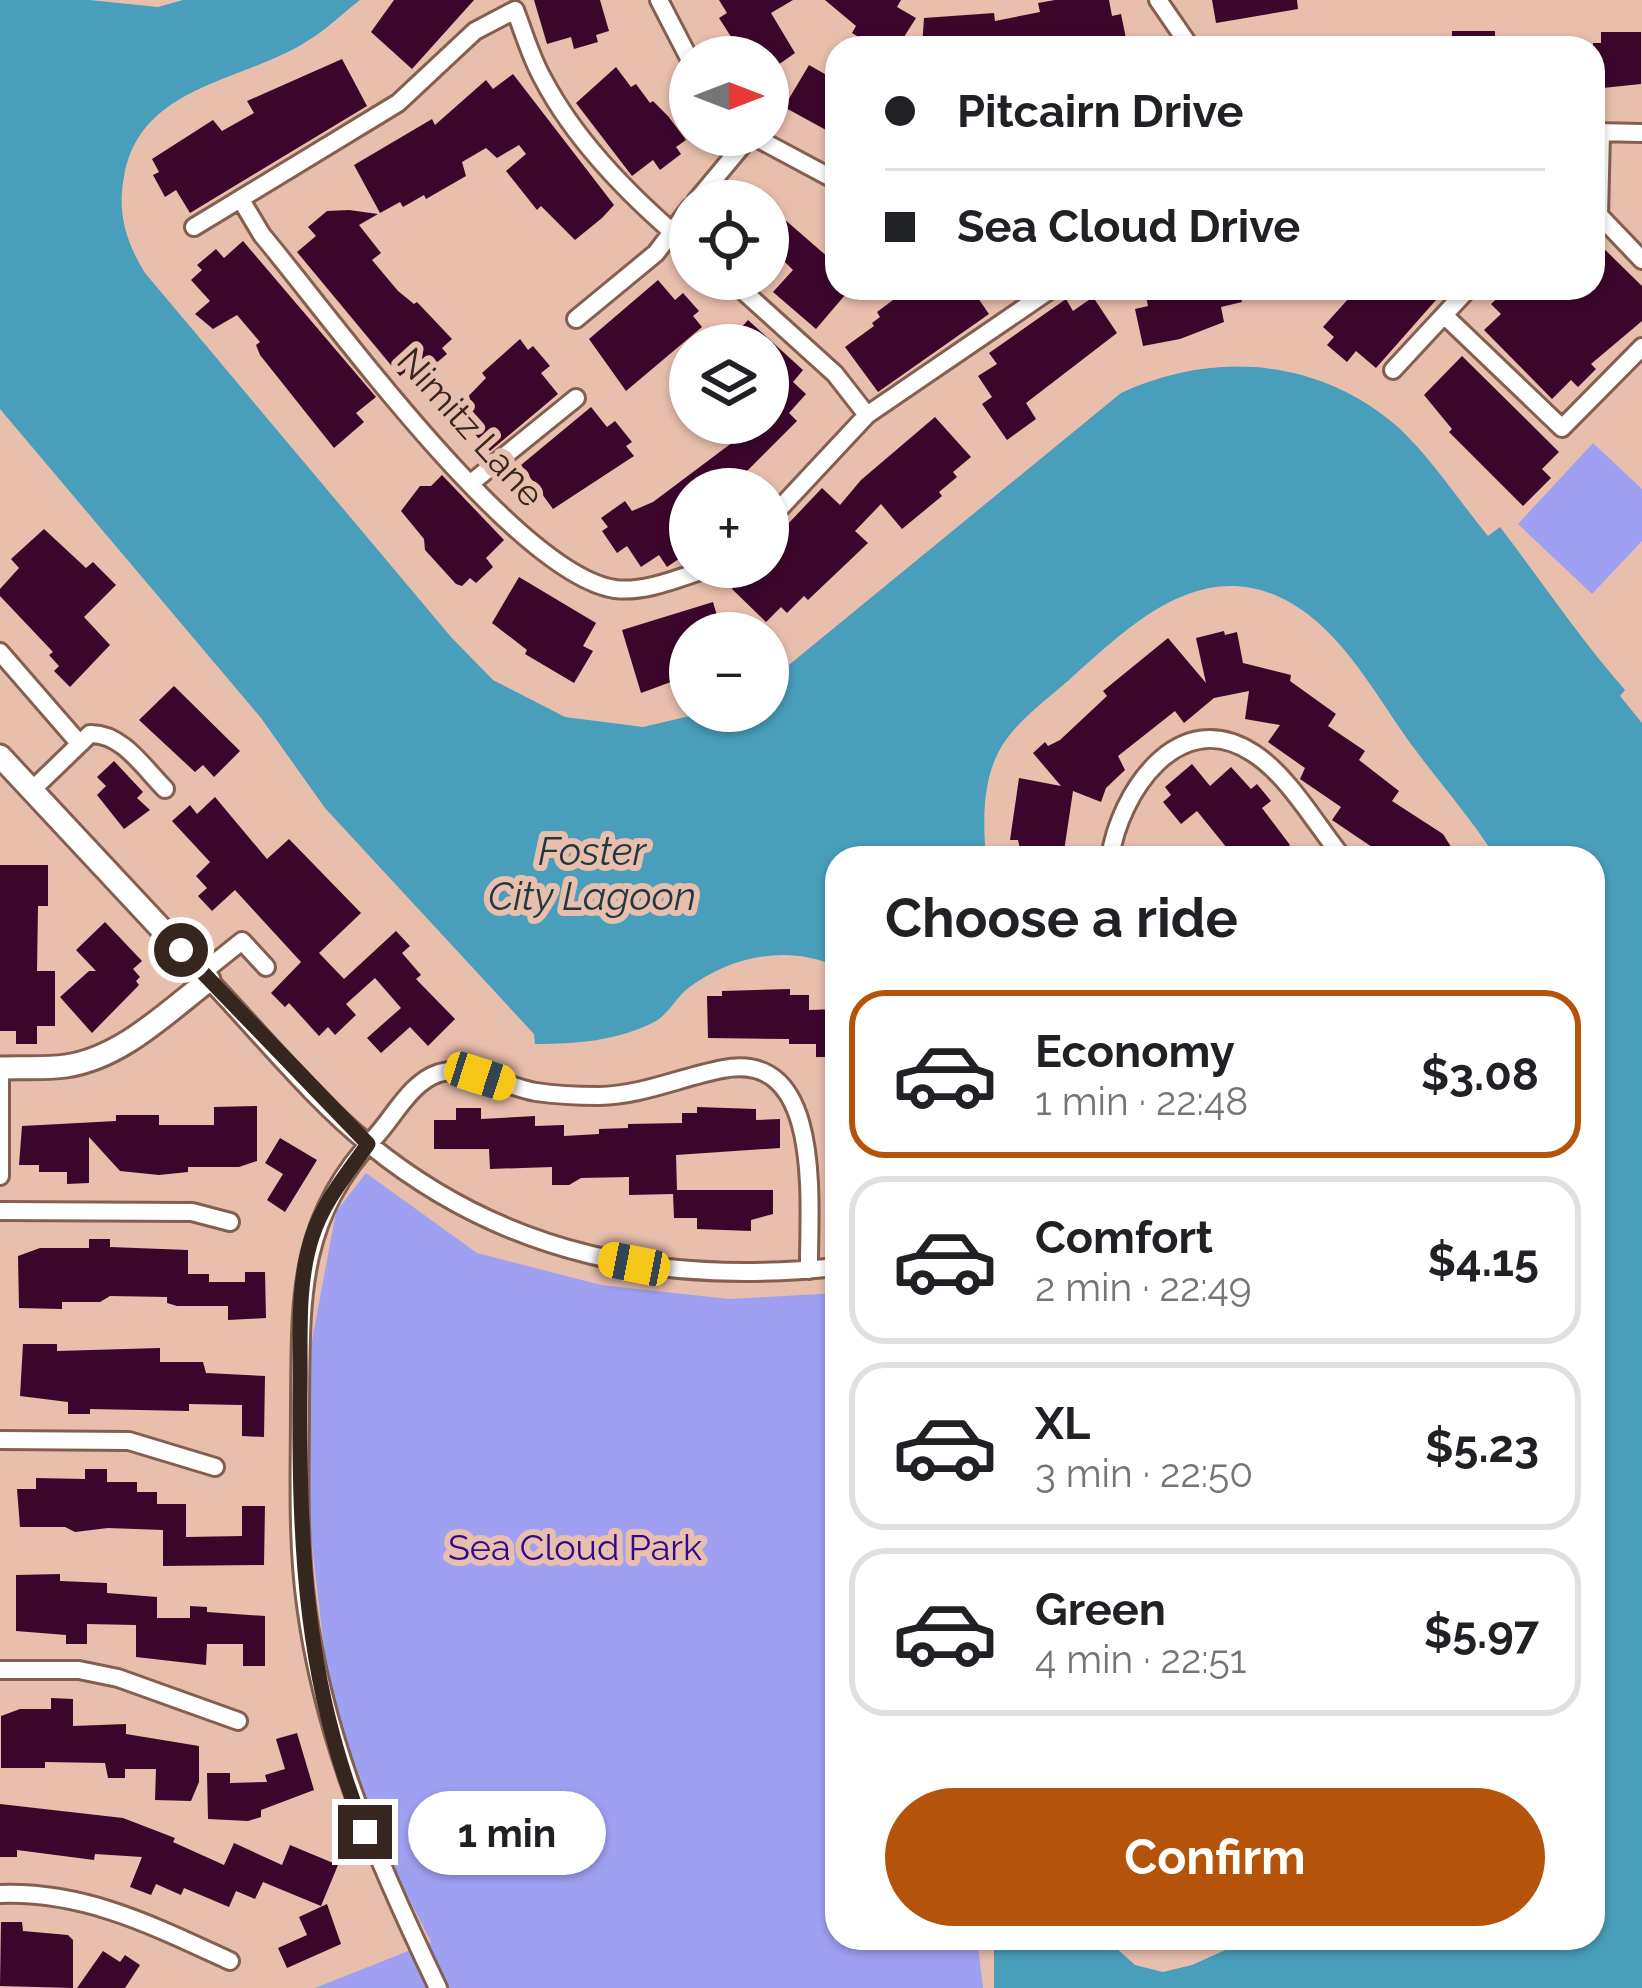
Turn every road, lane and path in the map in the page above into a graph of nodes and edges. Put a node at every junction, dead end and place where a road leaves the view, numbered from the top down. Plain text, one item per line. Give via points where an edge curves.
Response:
1 (659, 0) edge
2 (1158, 0) edge
3 (678, 36) edge
4 (1181, 36) edge
5 (1605, 132) edge
6 (1642, 134) edge
7 (789, 155) edge
8 (733, 156) edge
9 (825, 175) edge
10 (713, 180) edge
11 (241, 200) junction
12 (1605, 221) edge
13 (194, 227) dead end
14 (669, 229) edge
15 (669, 234) edge
16 (1642, 260) edge
17 (753, 300) edge
18 (1036, 300) edge
19 (1458, 300) edge
20 (1444, 315) junction
21 (576, 320) dead end
22 (1642, 347) edge
23 (1394, 370) dead end
24 (576, 398) dead end
25 (867, 416) junction
26 (471, 483) junction
27 (789, 499) edge
28 (669, 580) edge
29 (0, 652) edge
30 (80, 743) junction
31 (0, 756) edge
32 (165, 789) dead end
33 (32, 790) junction
34 (1113, 846) edge
35 (1333, 846) edge
36 (266, 967) dead end
37 (205, 976) junction
38 (0, 1068) edge
39 (368, 1144) junction
40 (0, 1176) edge
41 (0, 1211) edge
42 (230, 1222) dead end
43 (825, 1269) edge
44 (809, 1270) junction
45 (0, 1440) edge
46 (215, 1467) dead end
47 (0, 1670) edge
48 (238, 1721) dead end
49 (0, 1894) edge
50 (230, 1960) dead end
51 (438, 1988) edge

1 - 3 street
2 - 4 street
5 - 6 street
7 - 9 street
8 - 10 street
11 - 13 street
11 - 14 street via 398,104 475,31 515,10 544,81 629,194
11 - 26 street, Nimitz Lane
12 - 16 street
15 - 21 street
17 - 25 street via 836,374
18 - 25 street
19 - 20 street
20 - 22 street via 1562,428
20 - 23 street
24 - 26 street
25 - 27 street
26 - 28 street, Nimitz Lane via 550,557 614,589
29 - 30 street
30 - 32 street via 107,734
30 - 33 street
31 - 33 street
33 - 37 street
34 - 35 street via 1121,812 1162,754 1216,740 1268,765
36 - 37 street via 242,941
37 - 38 street via 136,1036 95,1058
37 - 39 street
38 - 40 street
39 - 44 street via 518,1233 587,1254 681,1273
39 - 44 street via 415,1088 441,1073 600,1096 745,1069 785,1090 803,1123
39 - 51 street via 326,1203 308,1256 300,1549 314,1653 342,1766
41 - 42 street via 192,1212
43 - 44 street
45 - 46 street via 129,1442
47 - 48 street via 118,1678
49 - 50 street via 95,1903

